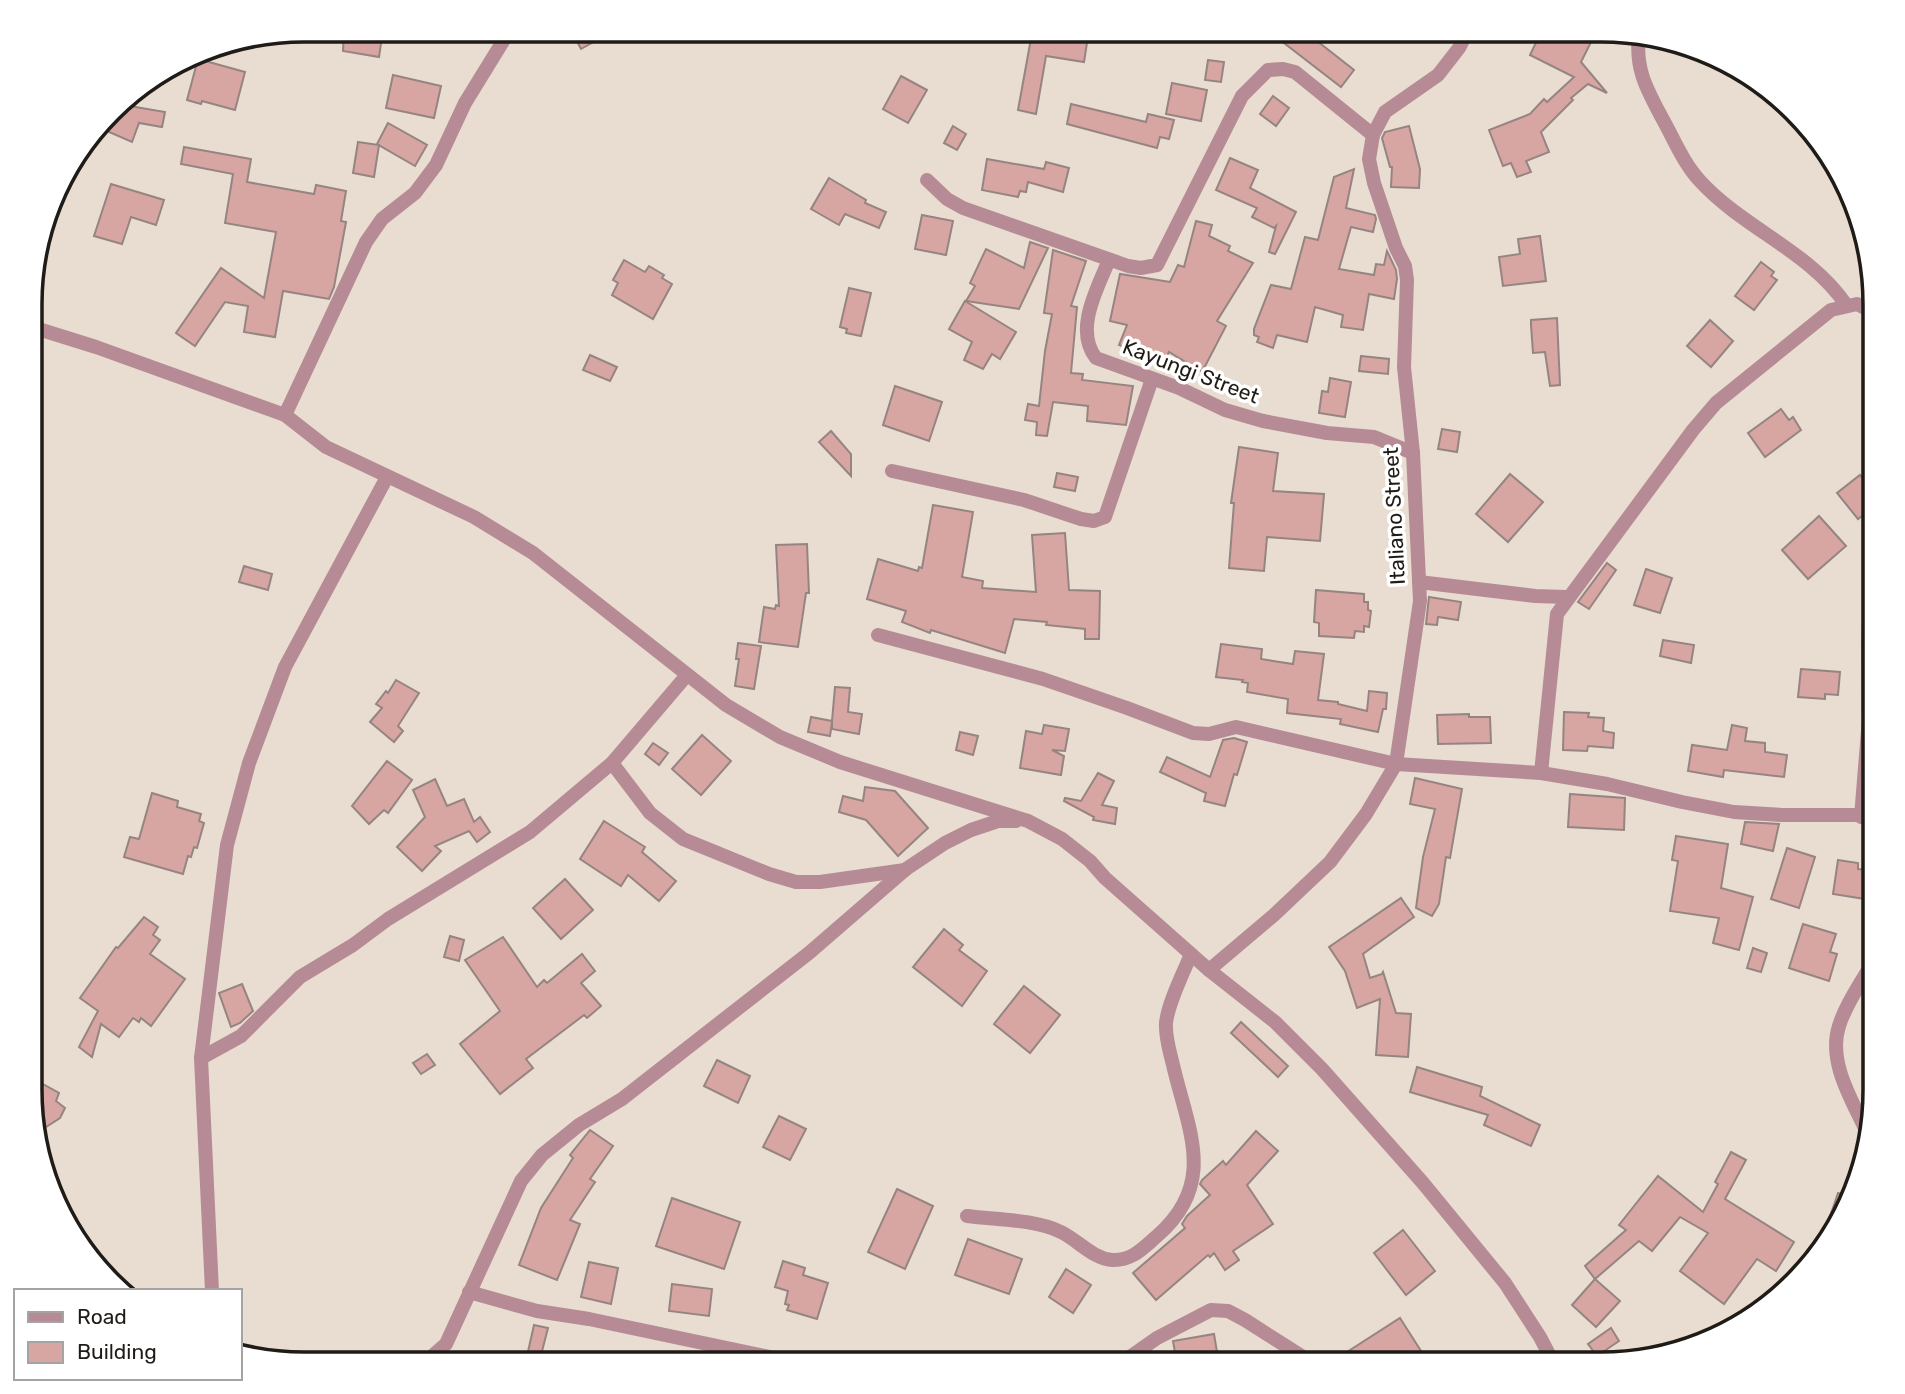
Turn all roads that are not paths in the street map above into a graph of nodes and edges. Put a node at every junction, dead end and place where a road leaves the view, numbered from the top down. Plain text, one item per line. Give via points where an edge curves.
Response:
1 (503, 42) edge
2 (1462, 42) edge
3 (1639, 45) edge
4 (1373, 135) junction
5 (927, 180) dead end
6 (1109, 260) junction
7 (1847, 306) junction
8 (1863, 307) edge
9 (42, 330) edge
10 (1152, 379) junction
11 (285, 415) junction
12 (1413, 453) junction
13 (892, 471) dead end
14 (387, 477) junction
15 (1419, 582) junction
16 (1567, 597) junction
17 (878, 635) dead end
18 (687, 676) junction
19 (612, 763) junction
20 (1396, 764) junction
21 (1541, 773) junction
22 (1863, 816) edge
23 (1028, 821) junction
24 (906, 869) junction
25 (1191, 954) junction
26 (1209, 970) junction
27 (1863, 980) edge
28 (201, 1058) junction
29 (1861, 1119) edge
30 (967, 1216) dead end
31 (212, 1289) edge
32 (469, 1292) junction
33 (446, 1344) junction
34 (437, 1352) edge
35 (444, 1352) edge
36 (746, 1352) edge
37 (1137, 1352) edge
38 (1295, 1352) edge
39 (1548, 1352) edge

1 - 11 street via 465,103 436,165 415,193 382,219 366,242
2 - 4 street via 1438,75 1385,112
3 - 7 street via 1639,68 1647,90 1698,180 1825,278
4 - 6 street via 1294,72 1268,70 1241,96 1157,265 1141,268
4 - 12 street, Italiano Street via 1369,159 1374,183 1405,267 1405,367
5 - 6 street via 963,208
6 - 10 street, Kayungi Street via 1089,314 1089,348 1096,358
7 - 8 street
7 - 16 street via 1825,315 1706,414
9 - 11 street
10 - 12 street, Kayungi Street via 1224,410 1326,433 1374,438
10 - 13 street via 1105,517 1094,521 1024,500
11 - 14 street via 326,447
12 - 15 street, Italiano Street
14 - 18 street via 474,517 533,553
14 - 28 street via 285,667 249,763 227,845
15 - 16 street
15 - 20 street, Italiano Street
16 - 21 street via 1557,614
17 - 20 street via 1043,680 1194,733 1236,727
18 - 19 street
18 - 23 street via 780,737 840,762
19 - 24 street via 650,813 683,839 769,874 796,882 820,882
19 - 28 street via 530,832 300,977 241,1036
20 - 21 street
20 - 26 street, Italiano Street via 1330,862
21 - 22 street via 1734,811
23 - 24 street via 998,821 971,830
23 - 25 street via 1071,846
24 - 32 street via 809,953 622,1099 542,1155 521,1181
25 - 26 street
25 - 30 street via 1166,1023 1193,1139 1194,1171 1187,1201 1173,1223 1133,1257 1114,1260 1041,1226
26 - 39 street via 1313,1059 1423,1183 1505,1283
27 - 29 street via 1839,1025 1835,1044 1837,1062
28 - 31 street
32 - 33 street
32 - 36 street via 537,1311
33 - 34 street
33 - 35 street
37 - 38 street via 1211,1310 1228,1311

